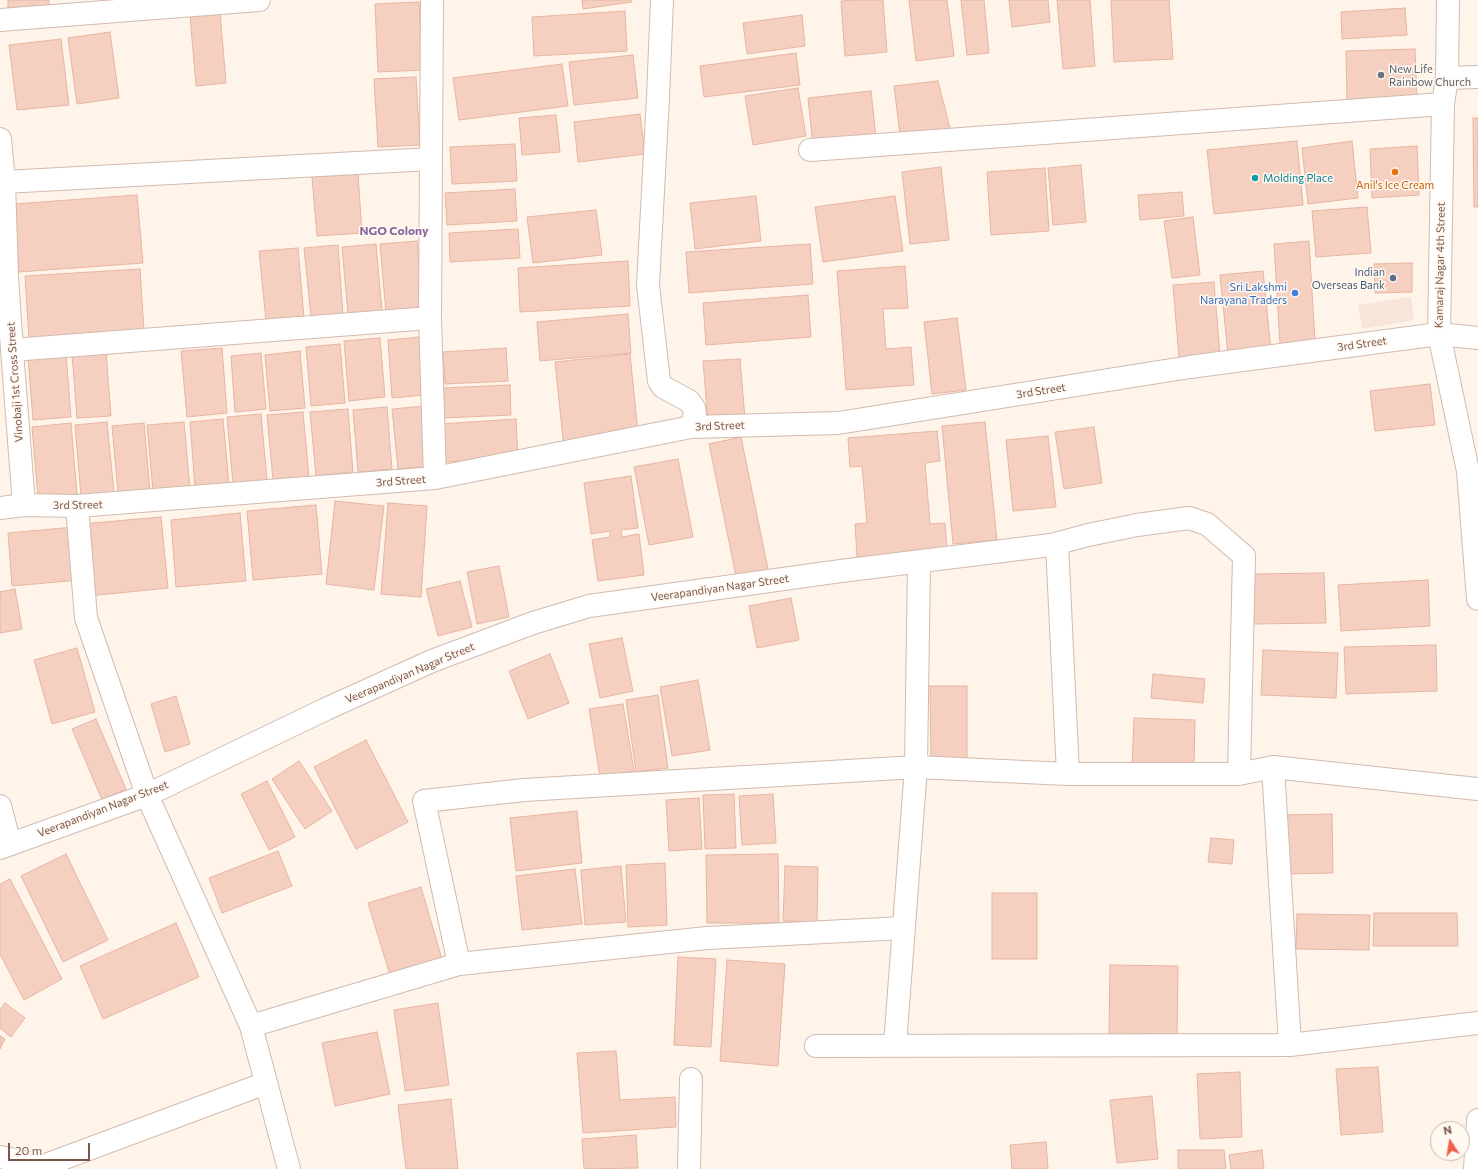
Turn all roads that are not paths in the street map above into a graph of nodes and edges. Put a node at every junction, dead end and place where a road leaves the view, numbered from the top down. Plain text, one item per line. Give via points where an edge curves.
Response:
1 (259, 0) edge
2 (432, 0) edge
3 (662, 0) edge
4 (1448, 0) edge
5 (0, 20) edge
6 (1478, 77) edge
7 (1447, 78) junction
8 (1443, 104) junction
9 (0, 139) edge
10 (810, 150) dead end
11 (431, 159) junction
12 (4, 182) junction
13 (430, 318) junction
14 (1439, 334) junction
15 (1478, 338) edge
16 (12, 350) junction
17 (691, 427) junction
18 (435, 478) junction
19 (24, 505) junction
20 (77, 506) junction
21 (0, 508) edge
22 (1057, 544) junction
23 (919, 562) junction
24 (1478, 600) edge
25 (1273, 767) junction
26 (916, 768) junction
27 (1068, 774) junction
28 (1239, 774) junction
29 (1478, 789) edge
30 (147, 795) junction
31 (0, 806) edge
32 (5, 846) edge
33 (904, 928) junction
34 (459, 964) junction
35 (1478, 1023) edge
36 (252, 1026) junction
37 (896, 1045) junction
38 (1290, 1045) junction
39 (816, 1046) dead end
40 (691, 1079) dead end
41 (266, 1083) junction
42 (1478, 1120) edge
43 (0, 1157) edge
44 (288, 1169) edge
45 (689, 1169) edge
46 (1475, 1169) edge

1 - 5 street
2 - 11 street
3 - 17 street via 648,284 659,381 663,387 689,401 694,408
4 - 7 street, Kamaraj Nagar 4th Street
6 - 7 street
7 - 8 street, Kamaraj Nagar 4th Street
8 - 10 street
8 - 14 street, Kamaraj Nagar 4th Street
9 - 12 street, Vinobaji 1st Cross Street
11 - 12 street
11 - 13 street
12 - 16 street, Vinobaji 1st Cross Street
13 - 16 street
13 - 18 street
14 - 15 street, 3rd Street
14 - 17 street, 3rd Street via 1190,367 838,423
14 - 24 street, Kamaraj Nagar 4th Street via 1468,471
16 - 19 street, Vinobaji 1st Cross Street
17 - 18 street, 3rd Street
18 - 20 street, 3rd Street
19 - 20 street, 3rd Street
19 - 21 street, 3rd Street
20 - 30 street via 86,618
22 - 23 street, Veerapandiyan Nagar Street
22 - 27 street
22 - 28 street, Veerapandiyan Nagar Street via 1137,525 1189,518 1207,524 1244,556
23 - 26 street
23 - 30 street, Veerapandiyan Nagar Street via 589,606 533,622 432,661
25 - 28 street
25 - 29 street
25 - 38 street
26 - 27 street
26 - 33 street
26 - 34 street via 524,790 424,801
27 - 28 street
30 - 32 street, Veerapandiyan Nagar Street
30 - 36 street
31 - 32 street
33 - 34 street via 707,938
33 - 37 street
34 - 36 street
35 - 38 street
36 - 41 street
37 - 38 street
37 - 39 street
40 - 45 street
41 - 43 street via 43,1166
41 - 44 street
42 - 46 street

